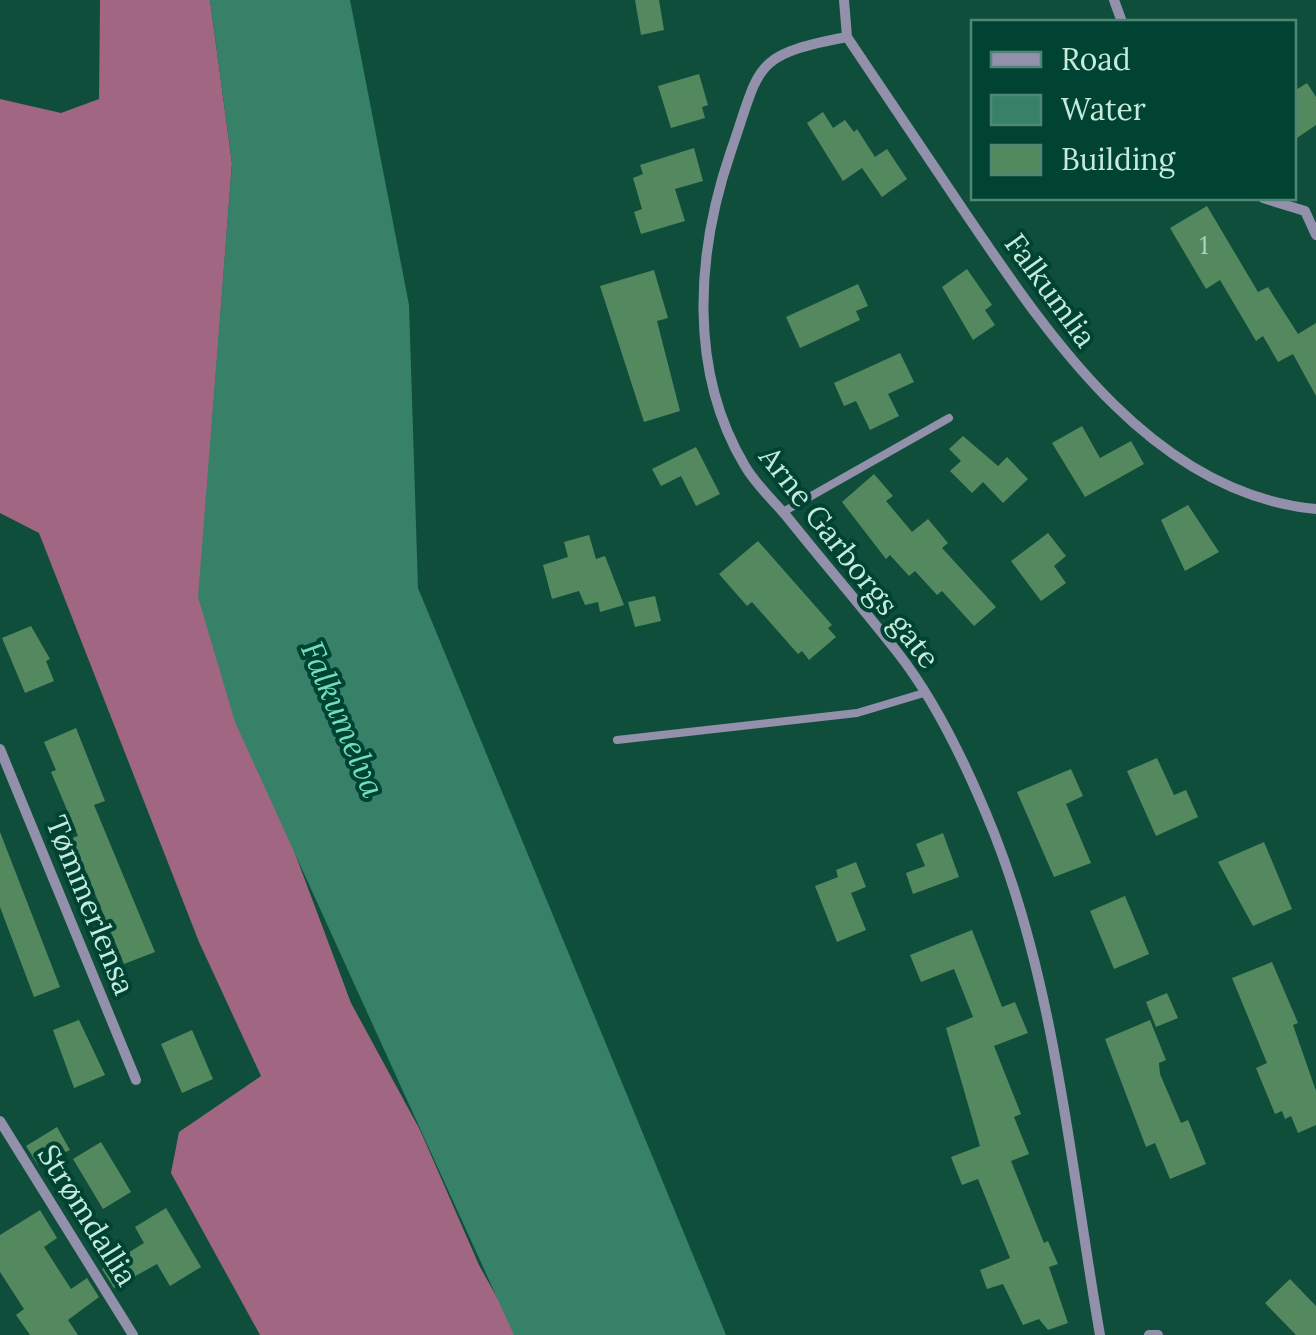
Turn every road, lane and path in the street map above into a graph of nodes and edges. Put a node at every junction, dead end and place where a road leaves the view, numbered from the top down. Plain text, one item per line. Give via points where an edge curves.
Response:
1 (844, 0) edge
2 (846, 37) junction
3 (1269, 200) edge
4 (1316, 204) edge
5 (1305, 211) junction
6 (1316, 235) edge
7 (949, 418) dead end
8 (1316, 509) edge
9 (782, 512) junction
10 (924, 693) junction
11 (616, 740) dead end
12 (0, 749) edge
13 (136, 1080) dead end
14 (0, 1121) edge
15 (133, 1335) edge
16 (1100, 1335) edge
17 (1149, 1335) edge
18 (1158, 1335) edge

1 - 2 street
2 - 8 street, Falkumlia via 1038,320 1102,396 1214,477 1257,496
2 - 9 street, Arne Garborgs gate via 783,50 764,67 728,160 707,250 708,378 747,469
3 - 5 street
4 - 5 street
5 - 6 street
7 - 9 lane
9 - 10 street, Arne Garborgs gate
10 - 11 lane via 857,713
10 - 16 street, Arne Garborgs gate via 982,805 1033,945
12 - 13 street, Tømmerlensa
14 - 15 street, Strømdallia
17 - 18 street

